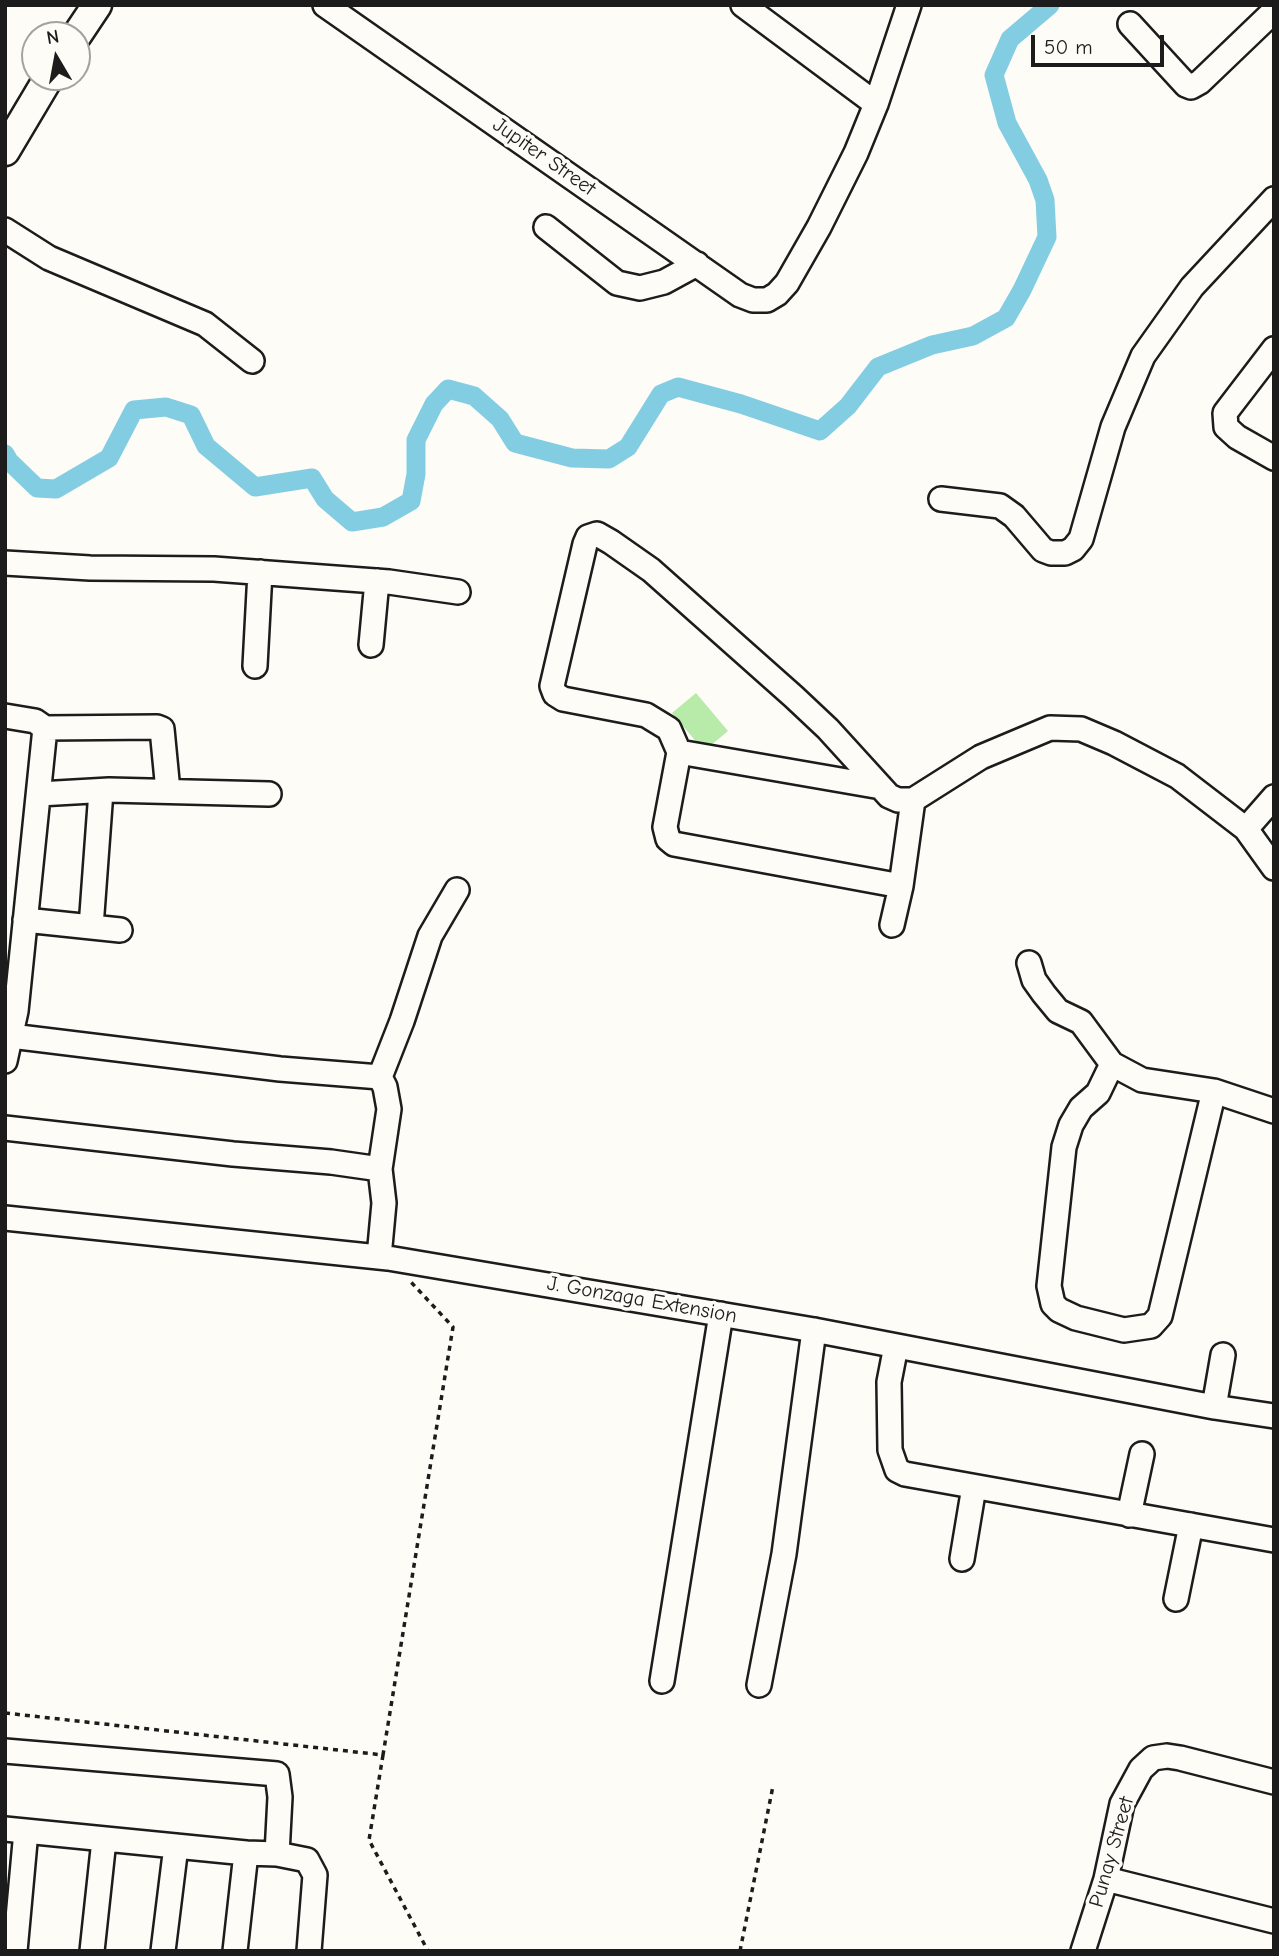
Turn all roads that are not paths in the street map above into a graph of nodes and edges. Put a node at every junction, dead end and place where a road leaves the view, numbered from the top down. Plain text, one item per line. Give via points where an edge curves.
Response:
1 (97, 5) edge
2 (325, 5) edge
3 (743, 5) edge
4 (909, 5) edge
5 (1274, 11) edge
6 (86, 21) edge
7 (1130, 24) dead end
8 (41, 91) edge
9 (876, 104) junction
10 (5, 151) edge
11 (1274, 200) edge
12 (546, 227) dead end
13 (5, 230) edge
14 (697, 264) junction
15 (1274, 349) edge
16 (252, 362) dead end
17 (1274, 458) edge
18 (942, 499) dead end
19 (5, 563) edge
20 (260, 572) junction
21 (377, 581) junction
22 (458, 592) dead end
23 (371, 645) dead end
24 (255, 666) dead end
25 (5, 716) edge
26 (45, 728) junction
27 (679, 752) junction
28 (881, 787) junction
29 (101, 791) junction
30 (168, 791) junction
31 (39, 794) junction
32 (269, 794) dead end
33 (1274, 797) edge
34 (913, 800) junction
35 (1246, 829) junction
36 (1274, 868) edge
37 (901, 886) junction
38 (457, 890) dead end
39 (25, 920) junction
40 (892, 925) dead end
41 (91, 927) junction
42 (120, 930) dead end
43 (1029, 963) dead end
44 (11, 1036) junction
45 (5, 1061) edge
46 (1112, 1064) junction
47 (380, 1077) junction
48 (1214, 1091) junction
49 (1274, 1111) edge
50 (5, 1128) edge
51 (380, 1169) junction
52 (5, 1218) edge
53 (383, 1257) junction
54 (721, 1314) junction
55 (814, 1330) junction
56 (896, 1346) junction
57 (1223, 1355) dead end
58 (1214, 1407) junction
59 (1274, 1416) edge
60 (1142, 1454) dead end
61 (974, 1487) junction
62 (1129, 1515) junction
63 (1191, 1525) junction
64 (1274, 1540) edge
65 (962, 1559) dead end
66 (1176, 1599) dead end
67 (662, 1681) dead end
68 (759, 1685) dead end
69 (5, 1751) edge
70 (1274, 1782) edge
71 (16, 1830) edge
72 (104, 1840) junction
73 (176, 1846) junction
74 (246, 1853) junction
75 (278, 1854) junction
76 (1106, 1879) junction
77 (1274, 1921) edge
78 (15, 1951) edge
79 (92, 1951) edge
80 (163, 1951) edge
81 (235, 1951) edge
82 (309, 1951) edge
83 (1083, 1951) edge

1 - 6 main road
2 - 14 street, Jupiter Street
3 - 9 street
4 - 9 street
5 - 7 street via 1191,86
8 - 10 main road
9 - 14 street, Jupiter Street via 819,227 777,294 753,300
11 - 18 street via 1192,287 1143,356 1113,427 1081,539 1073,549 1043,550 1000,506
12 - 14 street via 617,283 640,288 664,282
13 - 16 street via 50,258 205,324
15 - 17 street via 1225,413 1226,427
19 - 20 street
20 - 21 street
20 - 24 street
21 - 22 street
21 - 23 street
25 - 26 street via 35,721
26 - 30 street via 162,729
26 - 31 street
27 - 28 street
27 - 28 street via 669,729 646,715 555,694 552,686 589,537 597,534 651,570 794,696
27 - 37 street via 665,827 674,844
28 - 34 street via 898,800
29 - 30 street
29 - 31 street
29 - 41 street
30 - 32 street
31 - 39 street
33 - 35 street
34 - 35 street via 981,757 1050,728 1081,729 1177,776
34 - 37 street
35 - 36 street
37 - 40 street
38 - 47 street via 430,936
39 - 41 street
39 - 44 street
41 - 42 street
43 - 46 street via 1044,994 1058,1011 1082,1021
44 - 45 street
44 - 47 street
46 - 48 street via 1142,1080
46 - 48 street via 1098,1093 1081,1108 1063,1147 1049,1286 1053,1304 1076,1318 1124,1330 1151,1326 1160,1316
47 - 51 street via 388,1109
48 - 49 street
50 - 51 street
51 - 53 street
52 - 53 street, J. Gonzaga Extension
53 - 54 street, J. Gonzaga Extension
54 - 55 street, J. Gonzaga Extension
54 - 67 street
55 - 56 street, J. Gonzaga Extension
55 - 68 street via 784,1554
56 - 58 street, J. Gonzaga Extension
56 - 61 street via 889,1400 890,1450 897,1470
57 - 58 street
58 - 59 street, J. Gonzaga Extension
60 - 62 street
61 - 62 street
61 - 65 street
62 - 63 street
63 - 64 street
63 - 66 street
69 - 75 street via 277,1774
70 - 76 street, Punay Street via 1180,1758 1153,1758 1141,1769 1122,1804
71 - 72 street
71 - 78 street
72 - 73 street
72 - 79 street
73 - 74 street
73 - 80 street
74 - 75 street
74 - 81 street
75 - 82 street via 307,1860 314,1871
76 - 77 street
76 - 83 street, Punay Street

